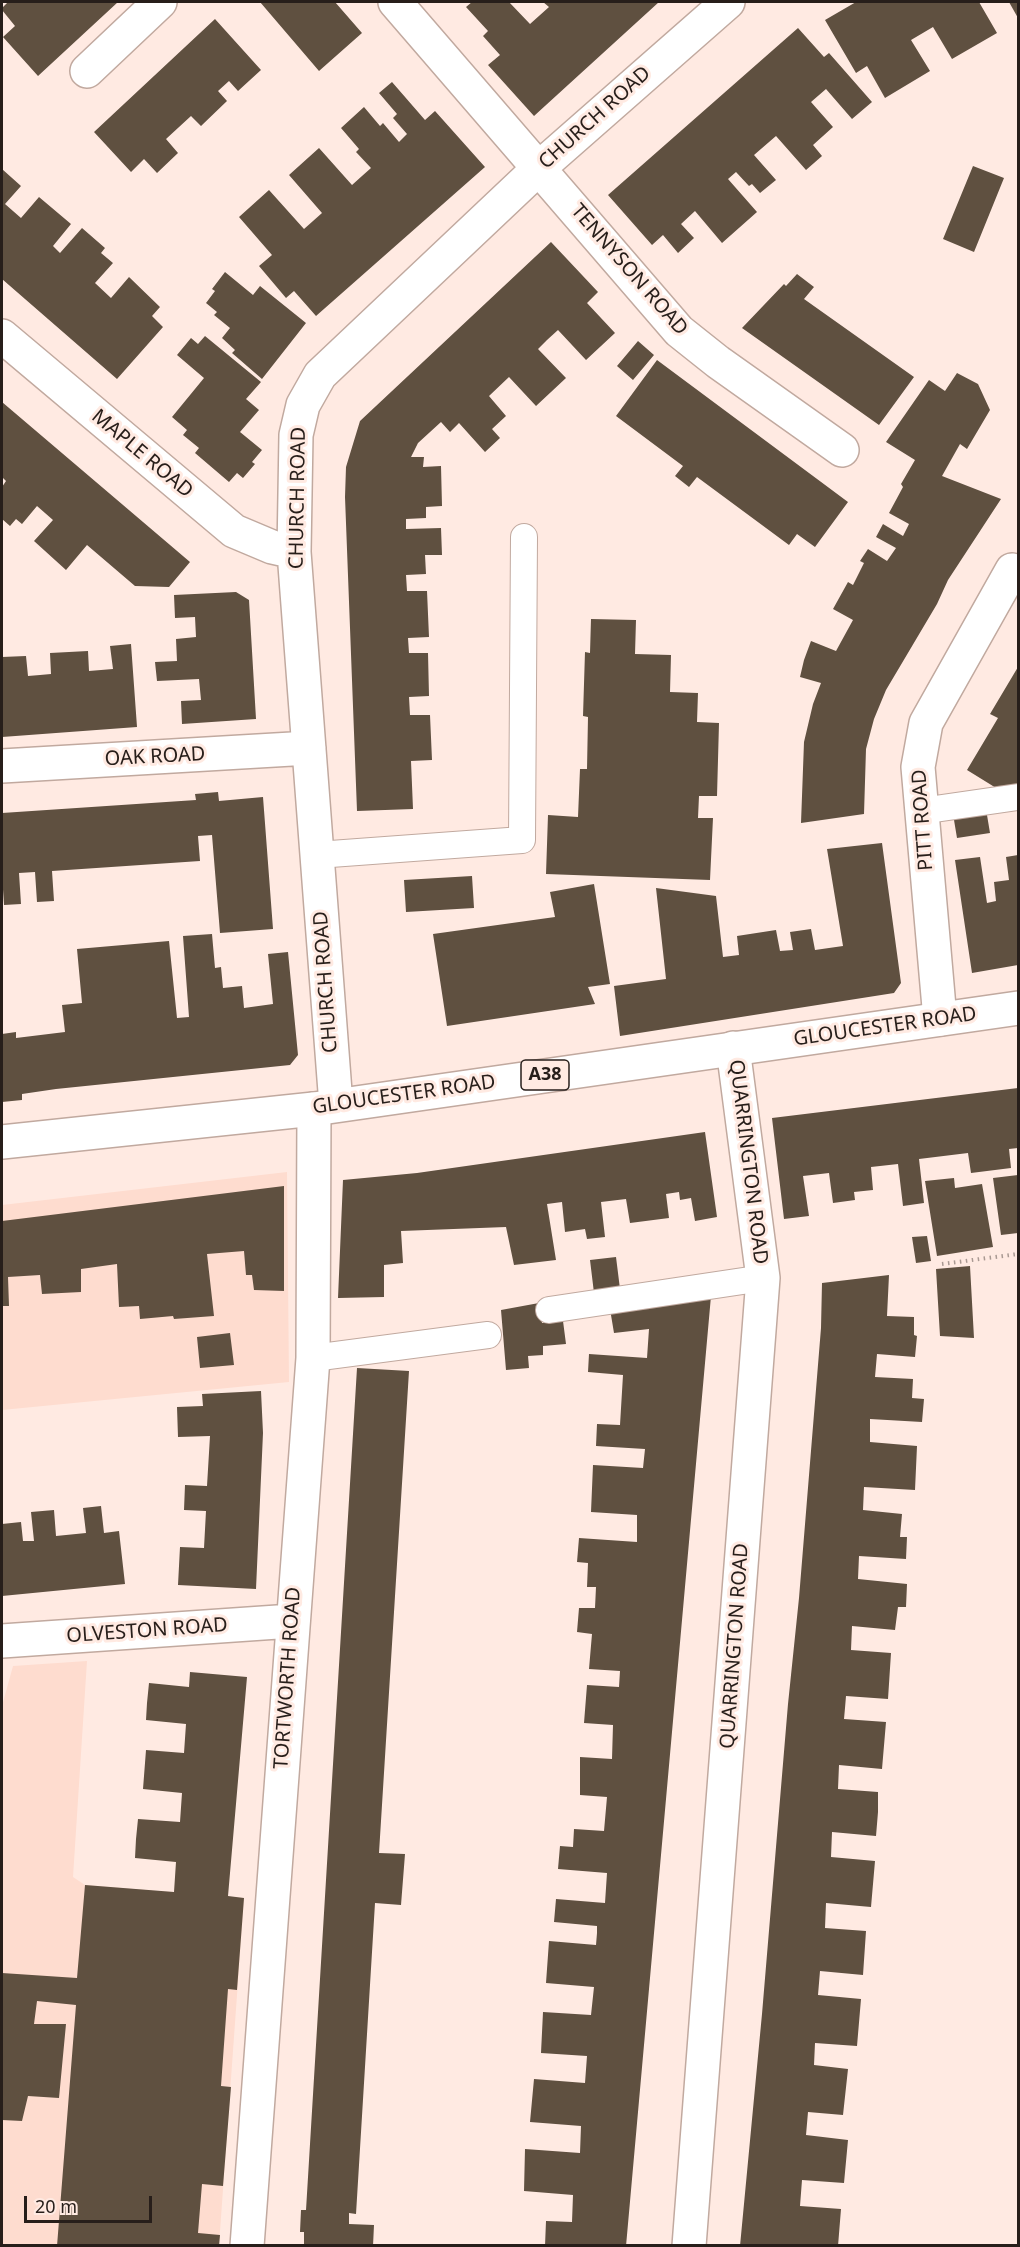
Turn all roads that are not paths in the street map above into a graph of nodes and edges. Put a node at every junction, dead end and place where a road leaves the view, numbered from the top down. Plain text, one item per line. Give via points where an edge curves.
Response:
1 (160, 2) edge
2 (395, 2) edge
3 (728, 2) edge
4 (87, 72) dead end
5 (539, 168) junction
6 (2, 336) edge
7 (842, 450) dead end
8 (524, 537) dead end
9 (294, 552) junction
10 (1012, 570) dead end
11 (309, 748) junction
12 (2, 766) edge
13 (1018, 797) edge
14 (921, 812) junction
15 (317, 855) junction
16 (1018, 1008) edge
17 (940, 1019) junction
18 (733, 1048) junction
19 (325, 1107) junction
20 (2, 1142) edge
21 (763, 1278) junction
22 (549, 1310) dead end
23 (488, 1335) dead end
24 (313, 1358) junction
25 (292, 1621) junction
26 (2, 1641) edge
27 (247, 2246) edge
28 (689, 2246) edge

1 - 4 street
2 - 5 street, TENNYSON ROAD
3 - 5 street, CHURCH ROAD
5 - 7 street, TENNYSON ROAD via 679,331
5 - 9 street, CHURCH ROAD via 320,375 303,405 296,435
6 - 9 street, MAPLE ROAD via 234,531
8 - 15 lane via 522,840
9 - 11 street, CHURCH ROAD
10 - 14 street, PITT ROAD via 926,723 918,767
11 - 12 street, OAK ROAD
11 - 15 street, CHURCH ROAD
13 - 14 lane
14 - 17 street, PITT ROAD
15 - 19 street, CHURCH ROAD
16 - 17 street, GLOUCESTER ROAD / A38
17 - 18 street, GLOUCESTER ROAD / A38
18 - 19 street, GLOUCESTER ROAD / A38
18 - 21 street, QUARRINGTON ROAD
19 - 20 street, GLOUCESTER ROAD / A38
19 - 24 street, TORTWORTH ROAD
21 - 22 lane
21 - 28 street, QUARRINGTON ROAD
23 - 24 lane
24 - 25 street, TORTWORTH ROAD
25 - 26 street, OLVESTON ROAD
25 - 27 street, TORTWORTH ROAD

